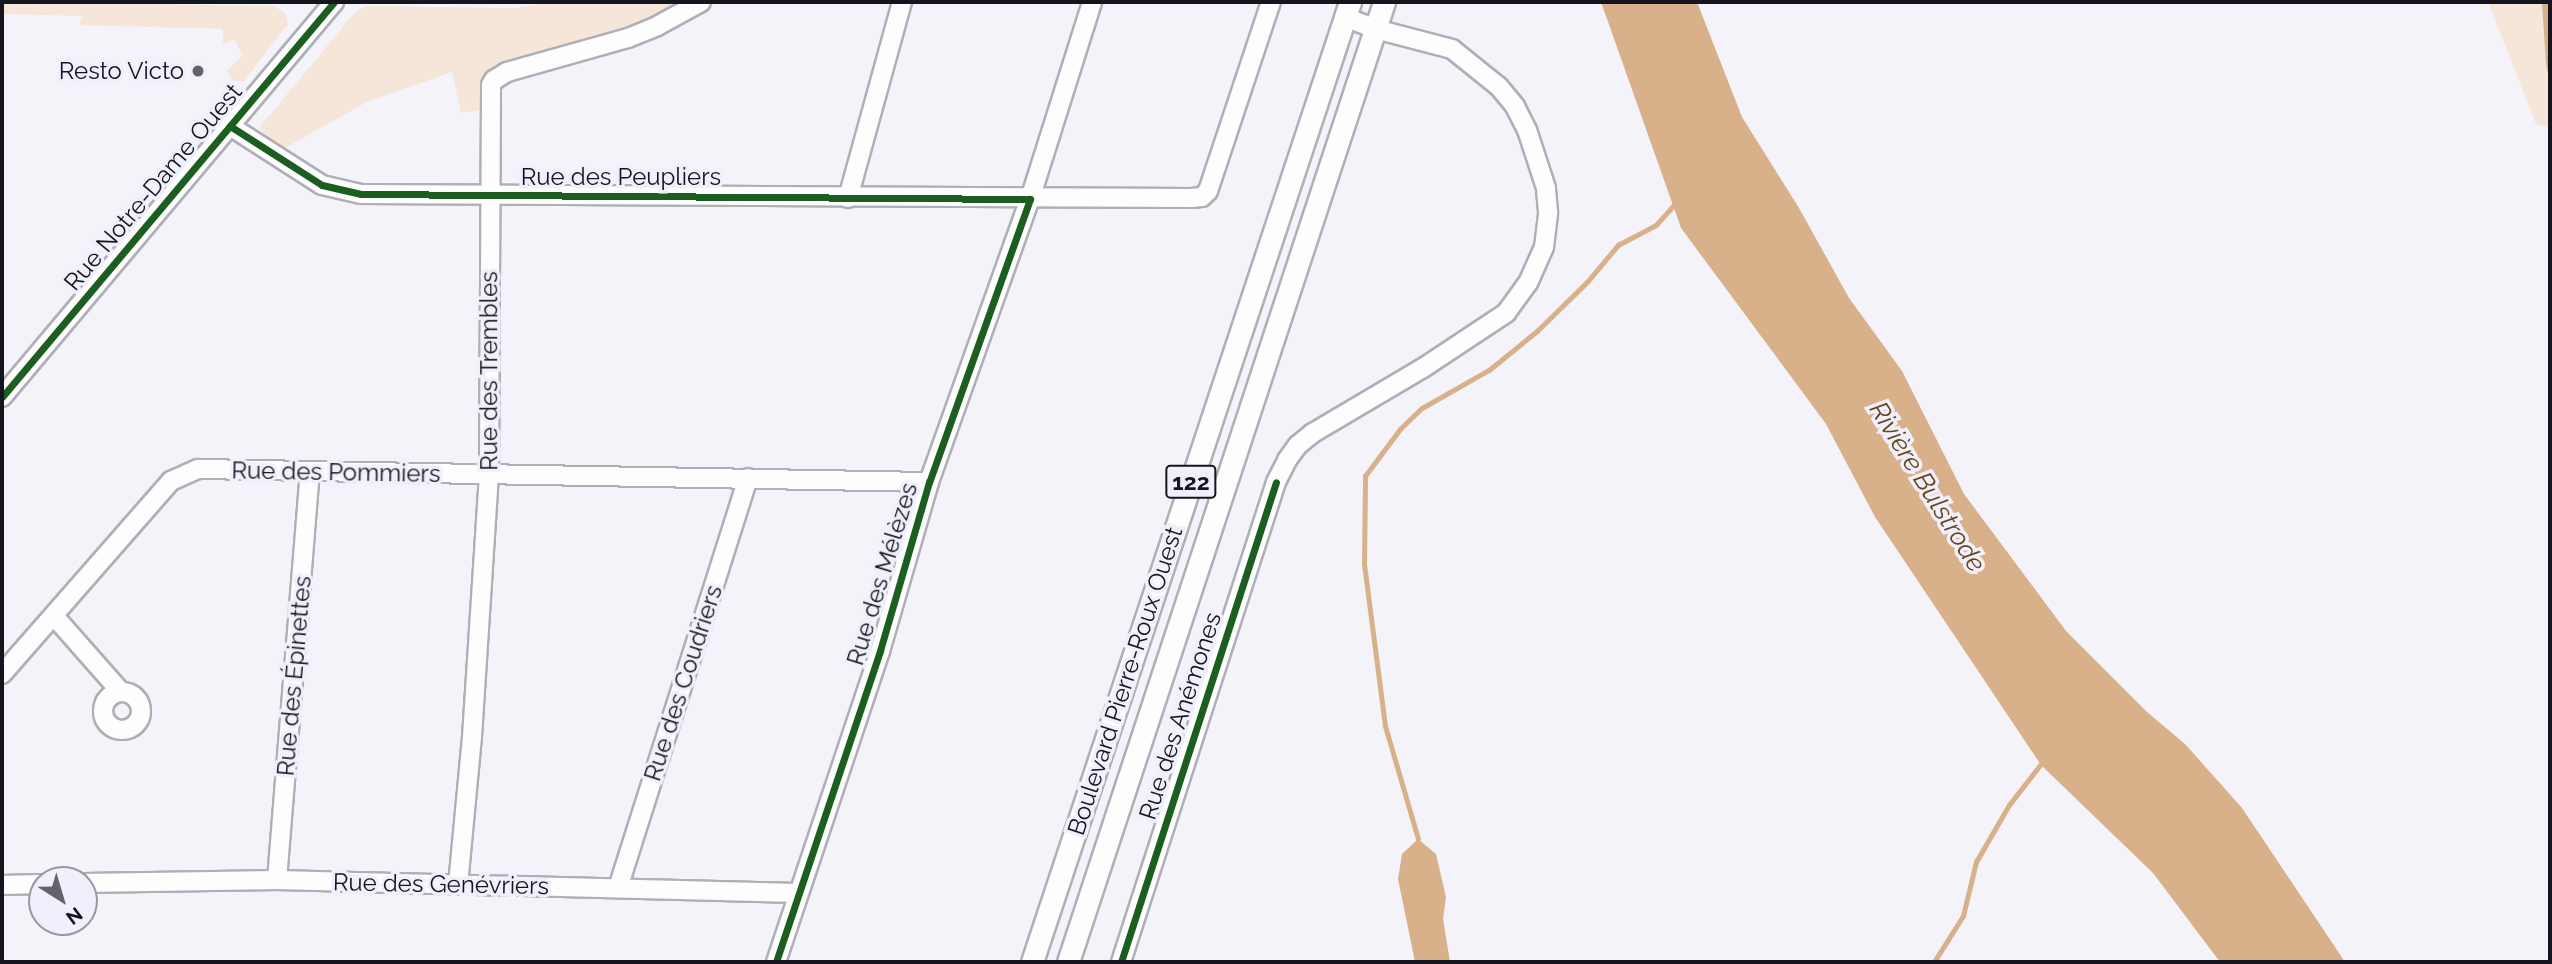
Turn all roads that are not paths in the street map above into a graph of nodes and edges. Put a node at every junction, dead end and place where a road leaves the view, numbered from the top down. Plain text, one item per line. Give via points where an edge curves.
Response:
1 (334, 2) edge
2 (701, 2) edge
3 (902, 2) edge
4 (1092, 2) edge
5 (1270, 2) edge
6 (1384, 2) edge
7 (1347, 9) edge
8 (1376, 29) junction
9 (230, 126) junction
10 (489, 195) junction
11 (848, 198) junction
12 (1030, 199) junction
13 (2, 397) edge
14 (310, 471) junction
15 (489, 474) junction
16 (747, 478) junction
17 (929, 482) junction
18 (54, 617) junction
19 (2, 674) edge
20 (121, 691) dead end
21 (277, 880) junction
22 (98, 883) edge
23 (2, 884) edge
24 (28, 884) edge
25 (458, 885) junction
26 (618, 888) junction
27 (798, 893) junction
28 (776, 962) edge
29 (1032, 962) edge
30 (1068, 962) edge
31 (1121, 962) edge

1 - 9 street, Rue Notre-Dame Ouest
2 - 10 street, Rue des Trembles via 628,38 507,72 494,80
3 - 11 street
4 - 12 street, Rue des Mélèzes
5 - 12 street, Rue des Peupliers via 1208,191 1202,197
6 - 8 main road, Boulevard Pierre-Roux Ouest / 122
7 - 8 street, Rue des Anémones
7 - 29 main road, Boulevard Pierre-Roux Ouest / 122
8 - 30 main road, Boulevard Pierre-Roux Ouest / 122
8 - 31 street, Rue des Anémones via 1452,49 1515,106 1546,188 1544,247 1528,283 1506,313 1313,433 1287,460 1276,482
9 - 10 street, Rue des Peupliers via 304,174 340,190
9 - 13 street, Rue Notre-Dame Ouest
10 - 11 street, Rue des Peupliers
10 - 15 street, Rue des Trembles
11 - 12 street, Rue des Peupliers
12 - 17 street, Rue des Mélèzes
14 - 15 street, Rue des Pommiers
14 - 18 street, Rue des Pommiers via 198,469 171,481
14 - 21 street, Rue des Épinettes
15 - 16 street, Rue des Pommiers
15 - 25 street, Rue des Trembles
16 - 17 street, Rue des Pommiers
16 - 26 street, Rue des Coudriers
17 - 27 street, Rue des Mélèzes via 880,651
18 - 19 street, Rue des Pommiers
18 - 20 street
21 - 22 street, Rue des Genévriers
21 - 25 street, Rue des Genévriers
23 - 24 street
25 - 26 street, Rue des Genévriers
26 - 27 street, Rue des Genévriers
27 - 28 street, Rue des Mélèzes

